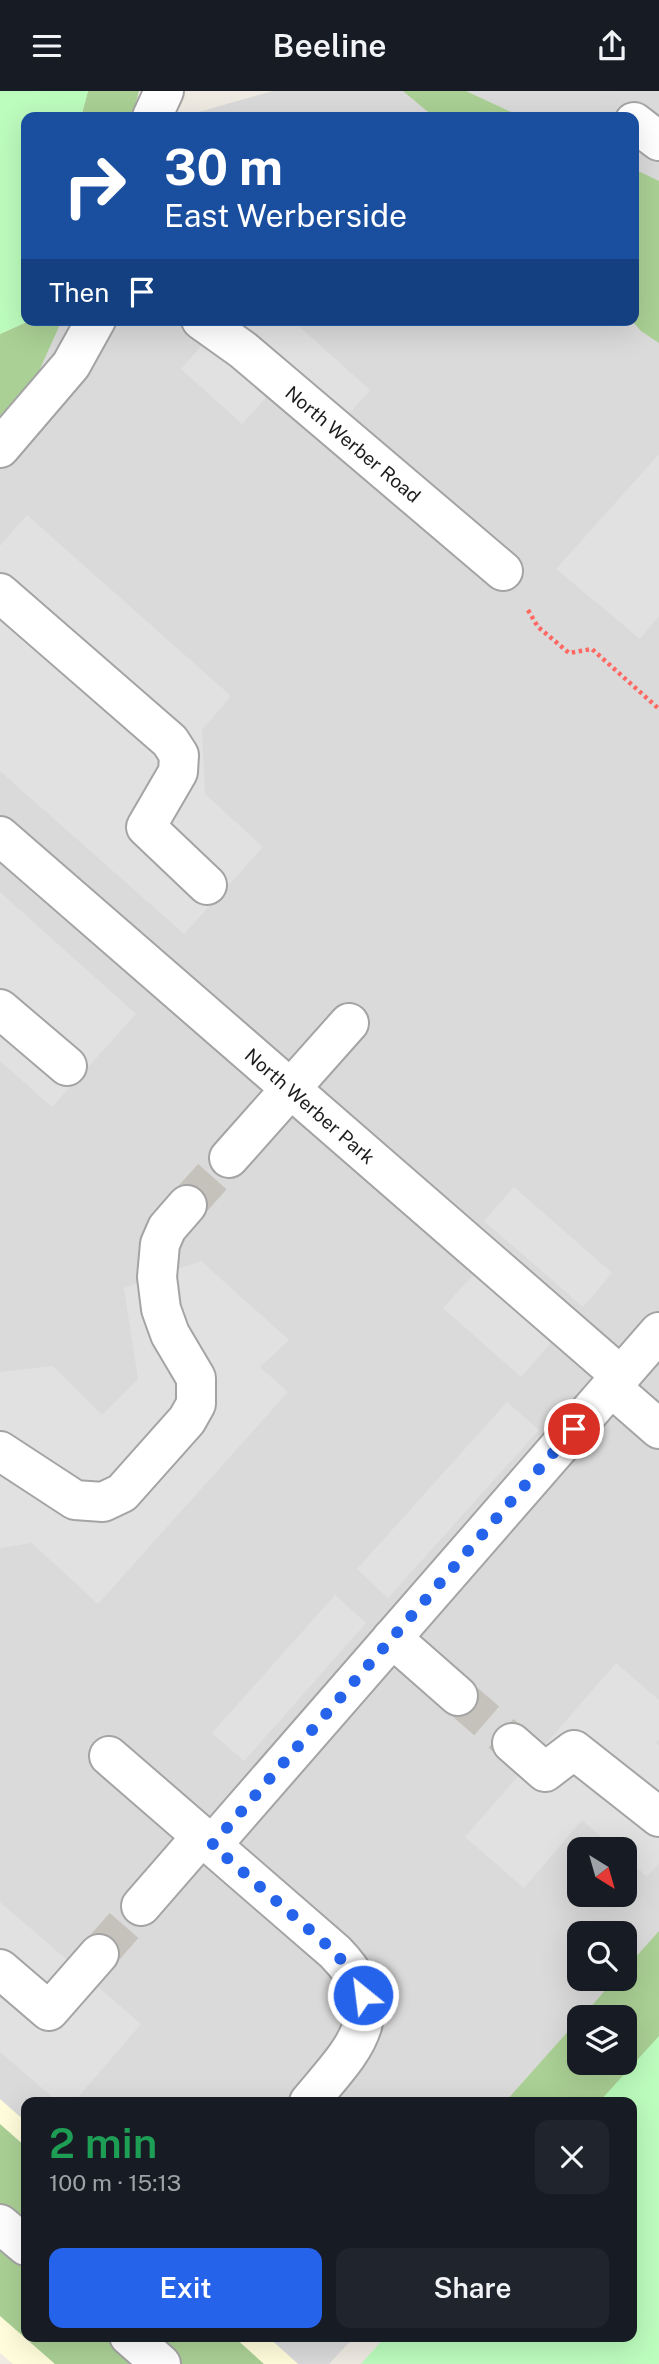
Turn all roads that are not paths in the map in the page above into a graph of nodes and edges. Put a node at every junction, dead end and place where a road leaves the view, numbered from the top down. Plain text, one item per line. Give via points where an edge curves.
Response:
1 (164, 91) edge
2 (154, 112) edge
3 (639, 126) edge
4 (659, 141) edge
5 (93, 326) edge
6 (209, 326) edge
7 (0, 447) edge
8 (503, 571) dead end
9 (0, 593) edge
10 (0, 836) edge
11 (207, 885) dead end
12 (0, 1009) edge
13 (349, 1023) dead end
14 (67, 1066) dead end
15 (290, 1088) junction
16 (229, 1158) tunnel mouth
17 (187, 1205) tunnel mouth
18 (659, 1332) edge
19 (616, 1381) junction
20 (659, 1429) edge
21 (0, 1451) edge
22 (392, 1638) junction
23 (458, 1696) tunnel mouth
24 (512, 1743) tunnel mouth
25 (109, 1756) dead end
26 (659, 1817) edge
27 (206, 1841) junction
28 (141, 1906) tunnel mouth
29 (99, 1954) tunnel mouth
30 (0, 1969) edge
31 (313, 2097) edge
32 (0, 2224) edge
33 (21, 2242) edge
34 (136, 2342) edge
35 (161, 2364) edge

1 - 2 street
3 - 4 street
5 - 7 street via 71,365
6 - 8 street, North Werber Road
9 - 11 street via 170,741 179,755 178,772 146,827
10 - 15 street, North Werber Park
12 - 14 street
13 - 15 street
15 - 16 street
15 - 19 street, North Werber Park
17 - 21 street via 160,1244 157,1277 170,1334 195,1378 196,1404 187,1420 122,1493 103,1502 75,1500
18 - 19 street
19 - 20 street, North Werber Park
19 - 22 street
22 - 23 street
22 - 27 street
24 - 26 street via 545,1772 574,1750
25 - 27 street
27 - 28 street
27 - 31 street via 335,1952 361,1987 365,2013 361,2032
29 - 30 street via 49,2011
32 - 33 street
34 - 35 street

